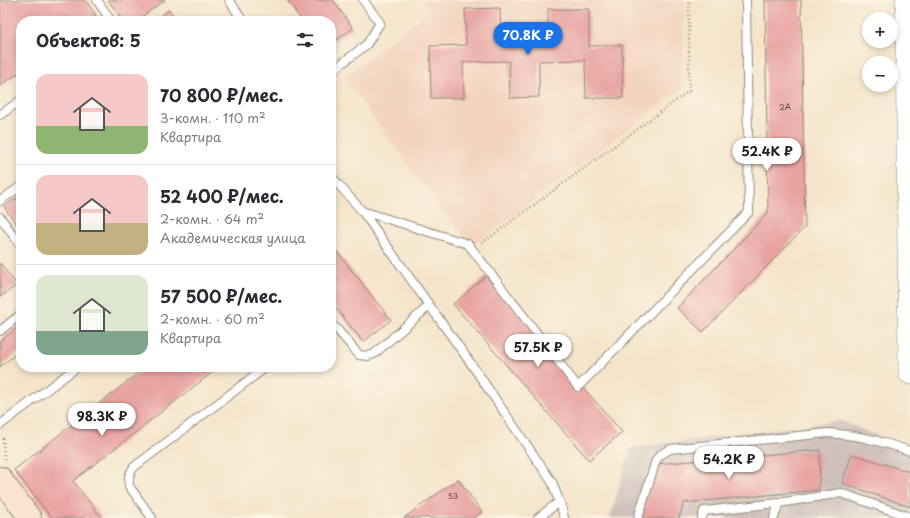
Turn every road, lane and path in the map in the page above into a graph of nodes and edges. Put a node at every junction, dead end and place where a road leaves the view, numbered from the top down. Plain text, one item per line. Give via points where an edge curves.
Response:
1 (97, 0) edge
2 (229, 0) edge
3 (363, 0) edge
4 (689, 0) edge
5 (746, 0) edge
6 (904, 0) edge
7 (108, 16) edge
8 (240, 16) edge
9 (336, 68) edge
10 (16, 104) edge
11 (0, 115) edge
12 (908, 116) edge
13 (336, 182) edge
14 (16, 190) edge
15 (0, 201) edge
16 (362, 211) junction
17 (0, 217) edge
18 (16, 239) edge
19 (472, 250) junction
20 (429, 306) junction
21 (16, 318) edge
22 (336, 328) edge
23 (0, 331) edge
24 (70, 372) edge
25 (259, 372) edge
26 (910, 376) edge
27 (0, 425) edge
28 (910, 451) edge
29 (0, 478) edge
30 (559, 502) junction
31 (779, 502) junction
32 (910, 517) edge
33 (30, 518) edge
34 (152, 518) edge
35 (538, 518) edge
36 (564, 518) edge
37 (638, 518) edge
38 (702, 518) edge
39 (774, 518) edge

1 - 7 lane
2 - 8 lane
3 - 9 lane via 380,23 367,44
4 - 19 path via 689,91
5 - 19 lane via 749,212 578,386
6 - 12 street
10 - 11 lane
12 - 26 street via 906,374
13 - 16 lane
14 - 15 lane
16 - 19 lane via 468,244
16 - 20 lane
17 - 18 lane
20 - 22 lane via 374,354 368,356 359,355
20 - 30 lane via 552,482
21 - 23 lane
24 - 27 lane
25 - 34 lane via 134,467 129,475 129,486
28 - 37 lane via 851,434 828,433 670,449 656,460
29 - 33 street
30 - 35 lane
30 - 36 lane
31 - 32 lane via 841,493
31 - 38 lane via 704,511
31 - 39 lane

